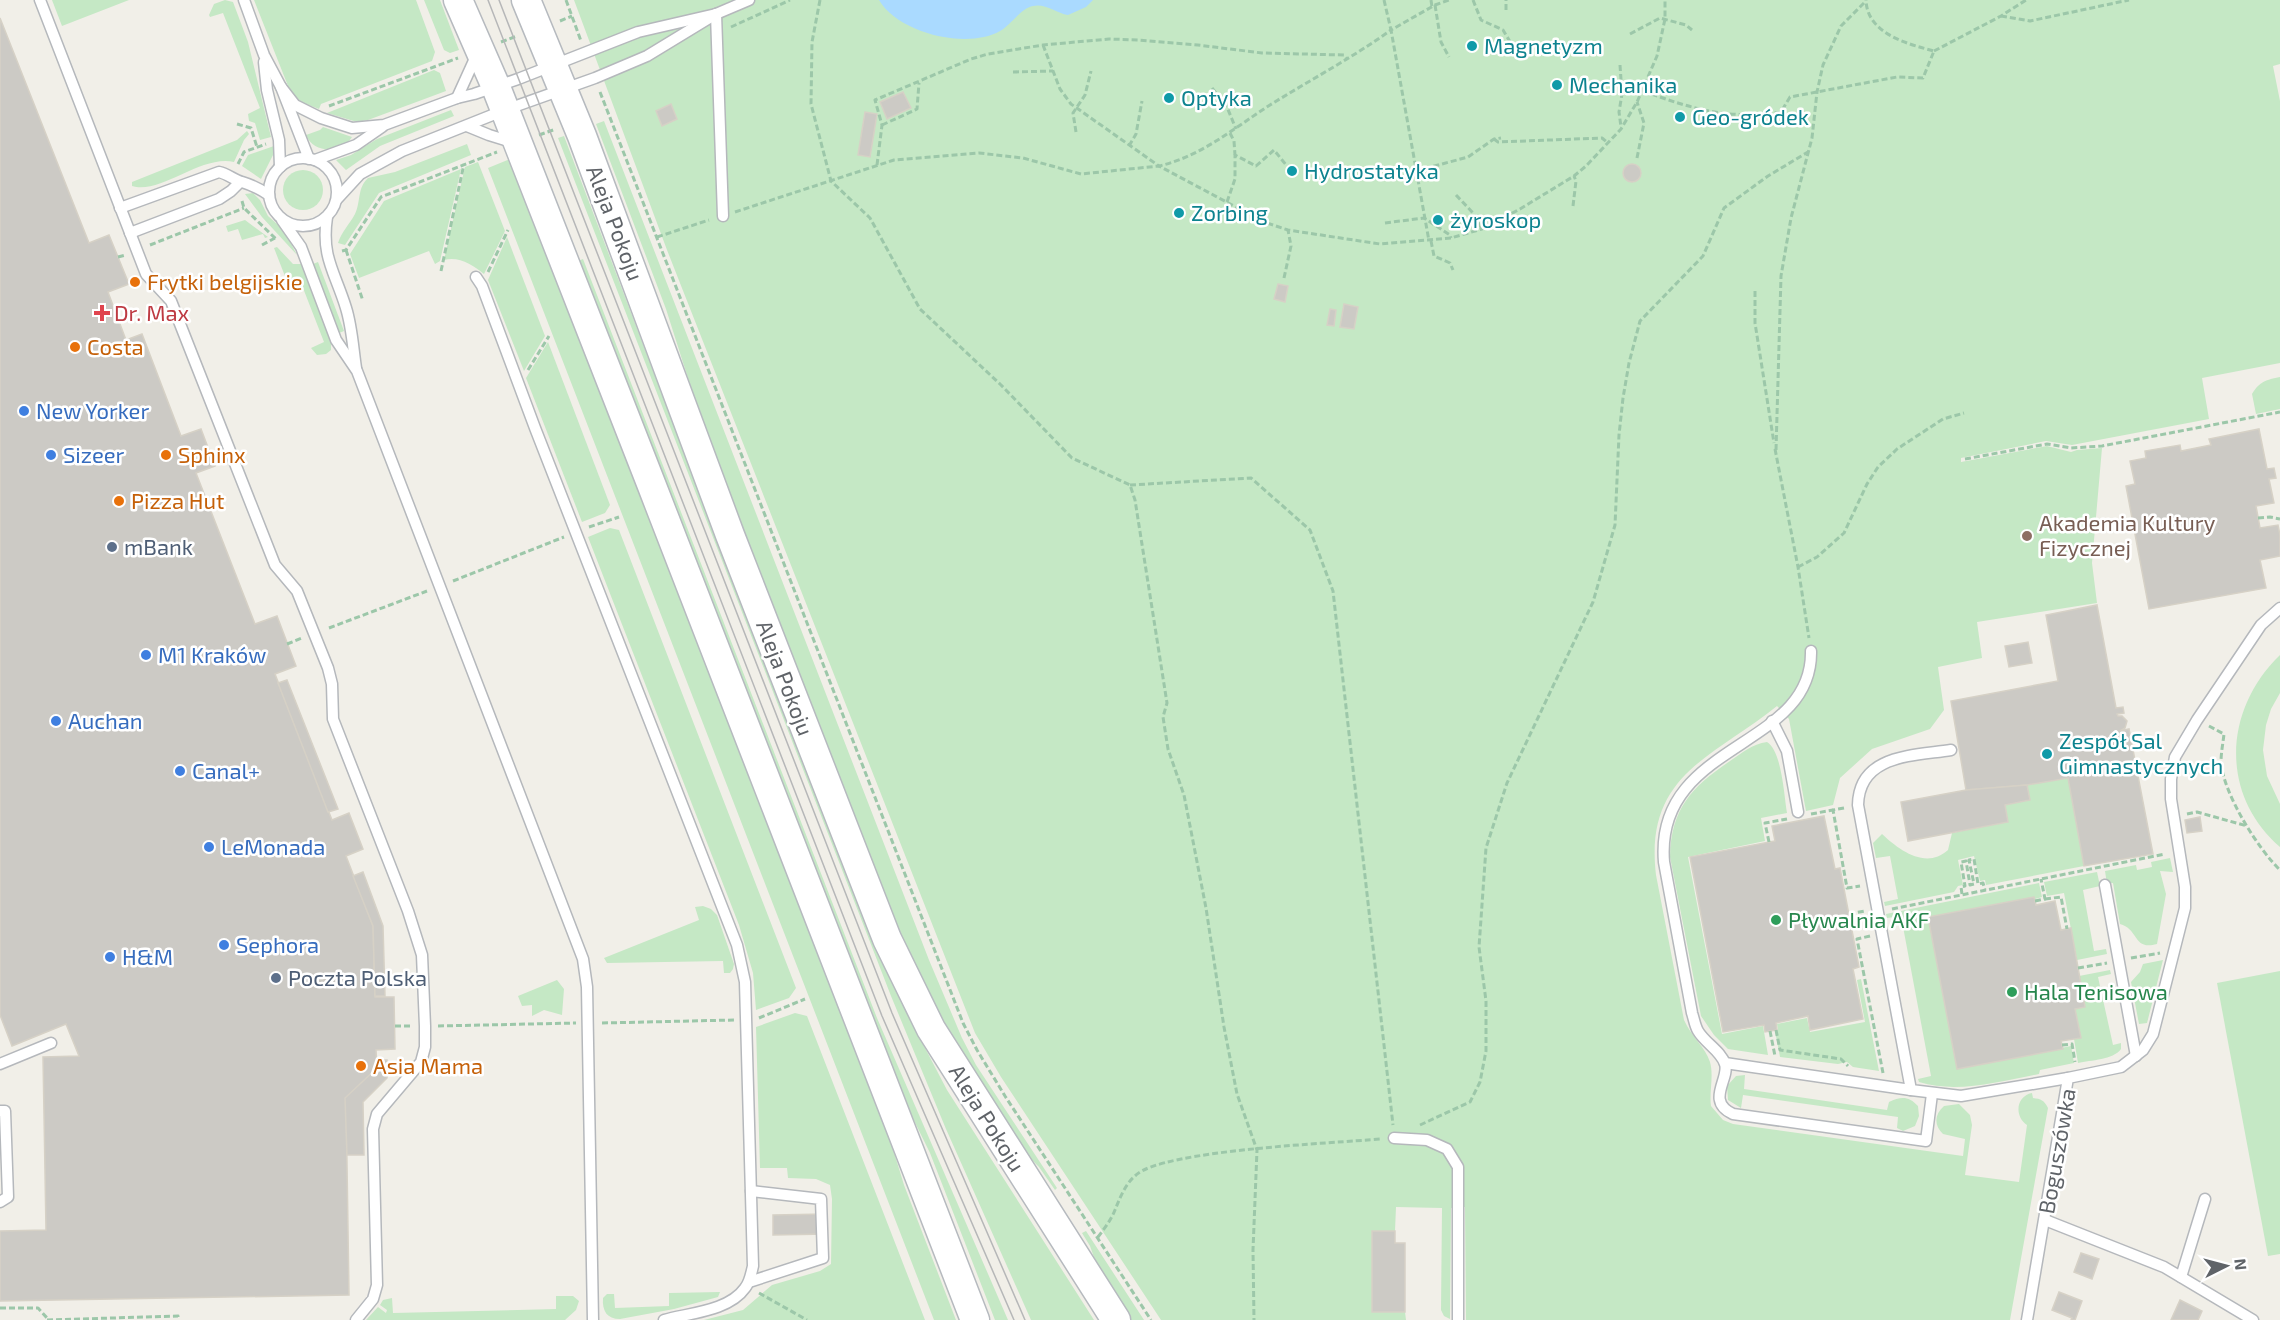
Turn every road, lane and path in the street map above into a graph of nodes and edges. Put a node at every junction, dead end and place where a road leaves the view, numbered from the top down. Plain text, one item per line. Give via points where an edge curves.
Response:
1 (40, 0) edge
2 (244, 0) edge
3 (458, 0) edge
4 (526, 0) edge
5 (566, 0) edge
6 (749, 0) edge
7 (790, 0) edge
8 (820, 0) edge
9 (1384, 0) edge
10 (1431, 0) edge
11 (1449, 0) edge
12 (1473, 0) edge
13 (1506, 0) edge
14 (1665, 0) edge
15 (2026, 0) edge
16 (2129, 0) edge
17 (1865, 1) edge
18 (1433, 6) junction
19 (1506, 10) dead end
20 (716, 14) junction
21 (2001, 16) junction
22 (1665, 19) junction
23 (1391, 30) junction
24 (1692, 30) dead end
25 (1630, 34) dead end
26 (521, 35) dead end
27 (579, 37) dead end
28 (1043, 45) junction
29 (479, 50) junction
30 (1515, 50) dead end
31 (1934, 51) junction
32 (264, 55) junction
33 (718, 56) junction
34 (1449, 57) dead end
35 (1347, 59) junction
36 (1620, 65) dead end
37 (1053, 71) junction
38 (1091, 71) dead end
39 (1013, 72) dead end
40 (558, 77) junction
41 (919, 82) junction
42 (281, 87) junction
43 (599, 87) dead end
44 (1212, 88) dead end
45 (1642, 91) junction
46 (1817, 92) junction
47 (457, 98) junction
48 (501, 98) junction
49 (1142, 101) dead end
50 (1637, 102) junction
51 (1075, 107) junction
52 (324, 108) dead end
53 (607, 110) junction
54 (600, 113) dead end
55 (237, 124) dead end
56 (384, 125) junction
57 (882, 125) junction
58 (467, 126) junction
59 (560, 128) dead end
60 (1236, 129) junction
61 (1621, 129) junction
62 (1076, 132) dead end
63 (1230, 133) junction
64 (1501, 138) dead end
65 (1494, 139) junction
66 (273, 141) dead end
67 (1608, 143) junction
68 (518, 144) junction
69 (1129, 146) junction
70 (257, 147) junction
71 (1808, 152) junction
72 (1235, 156) junction
73 (1637, 158) dead end
74 (312, 159) junction
75 (238, 164) dead end
76 (464, 164) junction
77 (877, 165) junction
78 (1159, 166) junction
79 (1287, 166) dead end
80 (280, 167) junction
81 (1416, 171) junction
82 (1574, 176) junction
83 (831, 181) junction
84 (240, 182) junction
85 (241, 195) dead end
86 (269, 195) junction
87 (1456, 195) dead end
88 (337, 198) junction
89 (1227, 202) junction
90 (1573, 207) dead end
91 (120, 208) junction
92 (243, 208) junction
93 (723, 216) junction
94 (327, 217) junction
95 (1424, 218) junction
96 (282, 220) junction
97 (1384, 223) dead end
98 (1482, 229) junction
99 (507, 230) dead end
100 (1288, 230) junction
101 (130, 233) junction
102 (657, 237) junction
103 (275, 238) junction
104 (1451, 238) junction
105 (1430, 241) junction
106 (262, 245) dead end
107 (282, 246) dead end
108 (144, 248) dead end
109 (346, 250) junction
110 (337, 252) dead end
111 (1453, 270) dead end
112 (441, 271) dead end
113 (1284, 278) dead end
114 (479, 282) joint
115 (1755, 291) dead end
116 (363, 301) dead end
117 (549, 336) dead end
118 (357, 371) junction
119 (519, 384) junction
120 (1964, 413) dead end
121 (2280, 413) edge
122 (1776, 450) junction
123 (1965, 459) dead end
124 (1130, 485) junction
125 (619, 517) dead end
126 (2258, 518) dead end
127 (2280, 519) edge
128 (585, 529) dead end
129 (569, 535) dead end
130 (1798, 567) junction
131 (449, 583) dead end
132 (432, 589) dead end
133 (2280, 608) edge
134 (329, 628) dead end
135 (304, 638) dead end
136 (287, 644) dead end
137 (1811, 651) joint
138 (2197, 720) junction
139 (1772, 721) junction
140 (1951, 750) dead end
141 (1858, 805) junction
142 (1833, 810) junction
143 (1818, 813) dead end
144 (1793, 815) joint
145 (2173, 816) junction
146 (2249, 826) junction
147 (1769, 842) dead end
148 (2179, 851) junction
149 (2280, 870) edge
150 (2041, 879) junction
151 (2105, 885) dead end
152 (1985, 890) junction
153 (1863, 894) dead end
154 (1962, 895) junction
155 (2045, 899) junction
156 (2035, 901) dead end
157 (1865, 902) dead end
158 (1872, 911) junction
159 (1849, 914) dead end
160 (1868, 919) dead end
161 (1870, 928) dead end
162 (2067, 929) dead end
163 (805, 999) dead end
164 (756, 1019) dead end
165 (738, 1020) dead end
166 (578, 1023) dead end
167 (596, 1023) dead end
168 (395, 1026) dead end
169 (417, 1026) dead end
170 (433, 1026) dead end
171 (1776, 1030) dead end
172 (1770, 1031) dead end
173 (51, 1043) dead end
174 (2062, 1045) dead end
175 (2136, 1056) junction
176 (1766, 1058) dead end
177 (1725, 1063) junction
178 (0, 1064) edge
179 (1848, 1066) junction
180 (2076, 1066) dead end
181 (1841, 1067) dead end
182 (1852, 1069) dead end
183 (1874, 1073) dead end
184 (2068, 1078) junction
185 (1911, 1090) junction
186 (1932, 1094) junction
187 (0, 1111) edge
188 (1394, 1138) junction
189 (1257, 1150) junction
190 (751, 1191) junction
191 (2205, 1199) dead end
192 (0, 1202) edge
193 (2044, 1220) junction
194 (1098, 1238) junction
195 (2181, 1277) junction
196 (749, 1282) junction
197 (0, 1308) edge
198 (48, 1319) edge
199 (178, 1320) edge
200 (356, 1320) edge
201 (593, 1320) edge
202 (664, 1320) edge
203 (807, 1320) edge
204 (975, 1320) edge
205 (1116, 1320) edge
206 (1151, 1320) edge
207 (1254, 1320) edge
208 (1458, 1320) edge
209 (2027, 1320) edge
210 (2253, 1320) edge

1 - 91 lane
2 - 32 lane
3 - 29 main road
4 - 40 main road, Aleja Pokoju
5 - 27 path
6 - 20 lane
7 - 33 path via 728,28 728,48
8 - 83 path via 812,42 811,104
9 - 23 path
10 - 18 path
11 - 18 path
12 - 30 path via 1482,20 1503,30
13 - 19 path
14 - 22 path
15 - 21 path
16 - 21 path via 2030,21
17 - 31 path via 1877,25 1889,35
17 - 46 path via 1841,26 1823,65
18 - 23 path
18 - 34 path via 1441,42
20 - 33 lane
20 - 40 lane via 638,32
20 - 40 lane via 647,56 595,78
21 - 31 path
22 - 24 path
22 - 25 path
22 - 45 path via 1658,56
23 - 35 path
23 - 81 path
26 - 29 path
28 - 35 path via 1138,40 1262,53 1344,55
28 - 37 path
28 - 41 path via 988,54
29 - 47 lane
29 - 48 main road
29 - 52 path
31 - 46 path via 1923,78 1897,77
32 - 42 lane
32 - 80 lane
33 - 93 lane
35 - 60 path
36 - 61 path
37 - 39 path
37 - 51 path via 1059,89
38 - 51 path via 1085,95
40 - 48 lane
40 - 48 lane
40 - 205 main road, Aleja Pokoju via 895,958 931,1029
41 - 57 path via 917,109
41 - 57 path via 875,100
42 - 56 lane via 295,105 321,118 352,128
42 - 74 lane
43 - 53 path
44 - 60 path via 1227,107
45 - 46 path via 1692,108 1732,115 1781,112 1790,97
45 - 50 path
46 - 71 path
47 - 48 lane
47 - 56 lane
48 - 58 lane
48 - 68 main road
49 - 69 path via 1136,134
50 - 61 path
50 - 73 path via 1644,123
51 - 62 path
51 - 69 path
53 - 54 path
53 - 102 path
55 - 70 path via 251,128
56 - 74 lane via 356,145
57 - 77 path
58 - 68 lane
58 - 88 lane via 376,164 354,179
59 - 68 path
60 - 63 path
61 - 67 path
63 - 72 path
63 - 78 path via 1178,162
64 - 65 path
65 - 67 path via 1498,142 1602,138
65 - 81 path via 1468,157
66 - 70 path
67 - 82 path
68 - 76 path
68 - 204 main road
69 - 78 path
70 - 75 path via 244,152
71 - 122 path via 1781,276
71 - 188 path via 1724,208 1703,256 1640,321 1623,398 1615,525 1603,572 1593,602 1507,783 1486,848 1479,947 1486,1001 1486,1051 1480,1082 1470,1102
72 - 79 path via 1256,166 1274,150
72 - 89 path via 1235,179
74 - 80 lane via 293,159
74 - 88 lane via 333,175
76 - 109 path via 381,197
76 - 112 path
77 - 78 path via 979,153 1023,158 1081,174
77 - 83 path
78 - 89 path
80 - 86 lane via 272,179
81 - 95 path
82 - 90 path
82 - 98 path
83 - 93 path
83 - 124 path via 870,218 920,309 1072,458
84 - 86 lane
84 - 91 lane via 219,172
84 - 101 lane via 219,199
85 - 92 path
86 - 96 lane
87 - 98 path
88 - 94 lane
89 - 100 path
91 - 101 lane
92 - 103 path
92 - 108 path
93 - 102 path
94 - 96 lane via 307,226
94 - 118 lane via 326,255 346,308
95 - 97 path
95 - 104 path
95 - 105 path
96 - 118 lane via 301,247 336,340
98 - 104 path
99 - 114 path
100 - 105 path via 1380,244
100 - 113 path via 1291,246
101 - 200 lane via 146,274 171,301 275,565 297,591 319,644 332,684 333,719 422,955 425,1047 421,1062 377,1114 373,1129 377,1285 374,1299
102 - 194 path via 963,1023 976,1050
103 - 106 path
103 - 107 path
104 - 105 path
105 - 111 path via 1434,256 1450,263
109 - 110 path
109 - 116 path
114 - 119 lane
115 - 122 path via 1755,323
117 - 119 path
118 - 201 lane via 584,958
119 - 190 lane via 737,945 746,982
120 - 130 path via 1943,419 1897,449 1867,484 1844,533 1817,557
121 - 123 path via 2102,446 2071,448 2047,444
122 - 130 path
124 - 188 path via 1251,478 1310,530 1333,591
124 - 189 path via 1136,500 1167,703 1163,717 1168,749 1184,795 1237,1094
125 - 128 path
126 - 127 path
129 - 131 path
130 - 137 path
132 - 134 path
133 - 138 lane, Boguszówka via 2261,625
135 - 136 path
137 - 139 lane via 1806,685
138 - 145 lane, Boguszówka via 2173,766
138 - 146 path via 2224,734 2221,761 2228,793
139 - 144 lane via 1787,751
139 - 177 lane via 1688,783 1671,811 1664,833 1664,862 1692,1013 1698,1031
140 - 141 lane via 1884,763 1862,784
141 - 142 path
141 - 158 lane
142 - 143 path
142 - 153 path via 1847,888 1861,885
144 - 147 path via 1765,823
145 - 146 path via 2197,812
145 - 148 lane, Boguszówka
146 - 149 path via 2264,854
148 - 150 path
148 - 175 lane, Boguszówka via 2185,887 2183,919 2156,1026 2149,1042
150 - 152 path
150 - 155 path
151 - 175 lane
152 - 154 path
152 - 154 path via 1983,883 1978,884 1974,860 1969,860 1974,884 1970,885 1965,861 1961,862 1965,886 1961,887
154 - 158 path
155 - 156 path
155 - 162 path via 2061,897
157 - 158 path
158 - 159 path
158 - 160 path
158 - 185 lane
161 - 183 path via 1871,936 1857,939 1884,1074
163 - 164 path
165 - 167 path
166 - 170 path
168 - 169 path
171 - 179 path via 1780,1050 1841,1059
172 - 176 path via 1776,1059
173 - 178 lane
174 - 180 path via 2072,1044
175 - 184 lane, Boguszówka via 2113,1069
177 - 185 lane
177 - 186 lane via 1720,1098 1727,1111 1740,1116 1926,1141
179 - 181 path
179 - 182 path
184 - 186 lane via 1974,1095
184 - 193 lane, Boguszówka
185 - 186 lane
187 - 192 lane via 5,1112 8,1197
188 - 189 path
188 - 208 lane via 1427,1140 1447,1149 1458,1167
189 - 194 path via 1207,1154 1143,1169 1119,1197
189 - 207 path
190 - 196 lane via 753,1266
190 - 196 lane via 821,1199 822,1258
191 - 195 lane
193 - 195 lane
193 - 209 lane, Boguszówka
194 - 206 path
195 - 210 lane
196 - 202 lane via 732,1300
196 - 203 path via 759,1293
197 - 198 path via 38,1308
198 - 199 path via 178,1316

